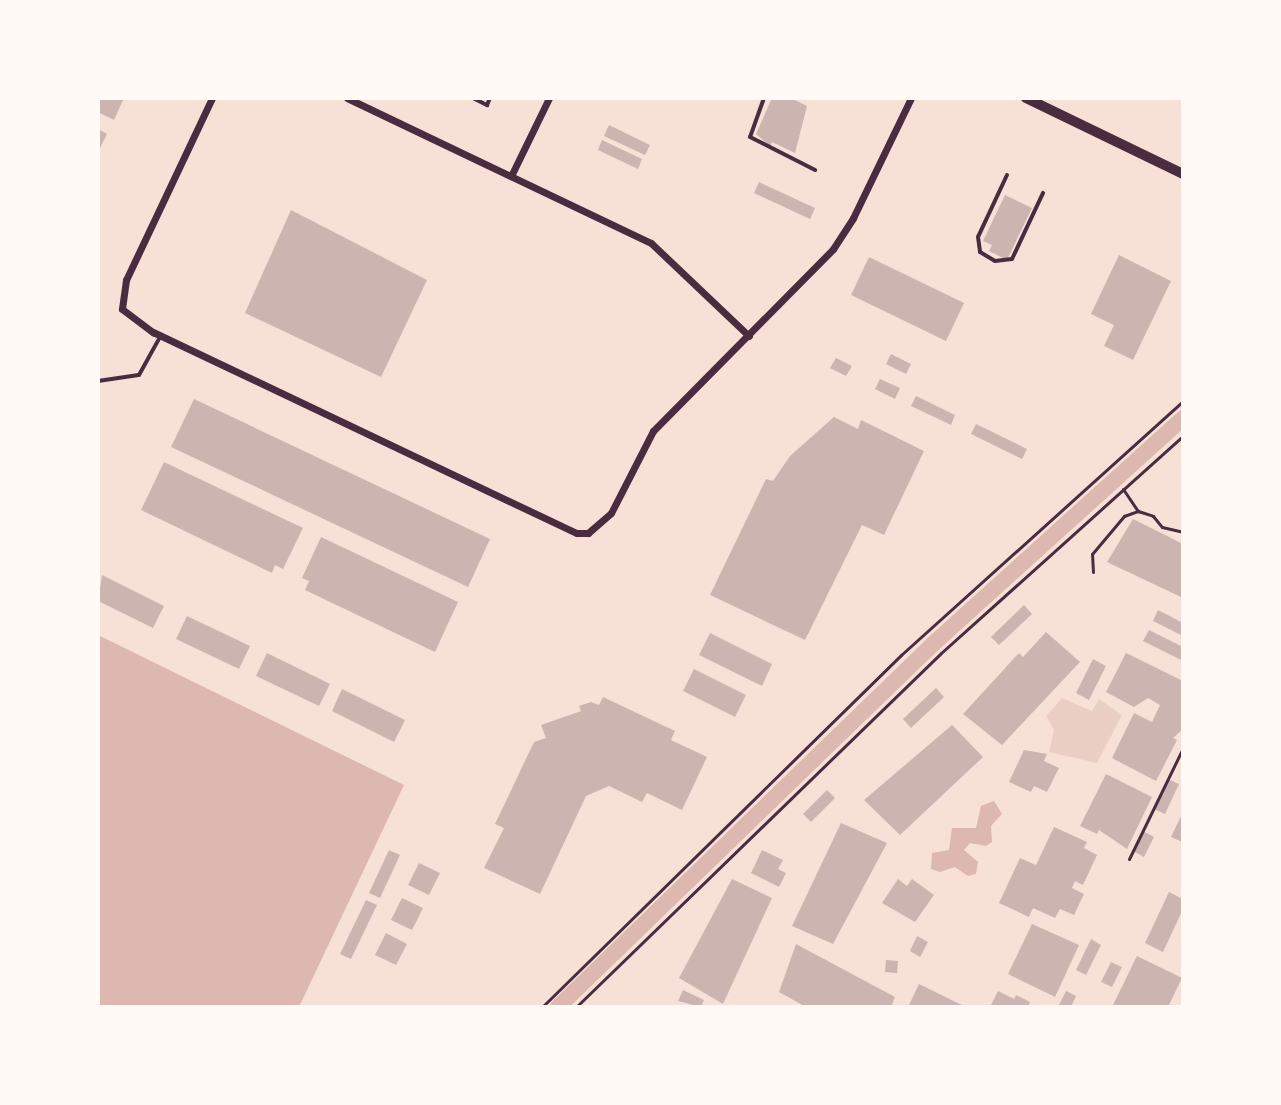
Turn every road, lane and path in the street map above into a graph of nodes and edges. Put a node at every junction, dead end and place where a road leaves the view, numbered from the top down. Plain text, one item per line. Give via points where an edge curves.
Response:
1 (212, 98) edge
2 (347, 98) edge
3 (473, 98) edge
4 (490, 98) edge
5 (549, 98) edge
6 (764, 98) edge
7 (911, 98) edge
8 (1026, 98) edge
9 (815, 170) dead end
10 (1183, 174) edge
11 (1007, 175) dead end
12 (511, 176) junction
13 (1043, 193) dead end
14 (161, 335) junction
15 (749, 336) junction
16 (98, 381) edge
17 (1183, 401) edge
18 (1183, 436) edge
19 (1123, 489) junction
20 (1138, 511) junction
21 (1183, 532) edge
22 (1093, 572) dead end
23 (1183, 748) edge
24 (1129, 859) dead end
25 (542, 1007) edge
26 (576, 1007) edge

1 - 14 street via 126,280 122,309
2 - 12 street
3 - 4 lane via 487,105
5 - 12 street
6 - 9 lane via 750,137
7 - 15 street via 842,236
8 - 10 main road
11 - 13 lane via 978,237 980,252 995,261 1012,259
12 - 15 street via 651,243
14 - 15 street via 577,533 596,531 611,513 653,431
14 - 16 lane via 139,375
17 - 25 path via 901,655
18 - 19 path
19 - 20 path
19 - 26 path via 941,653
20 - 21 path via 1153,516 1162,527
20 - 22 path via 1124,516 1092,554
23 - 24 path

